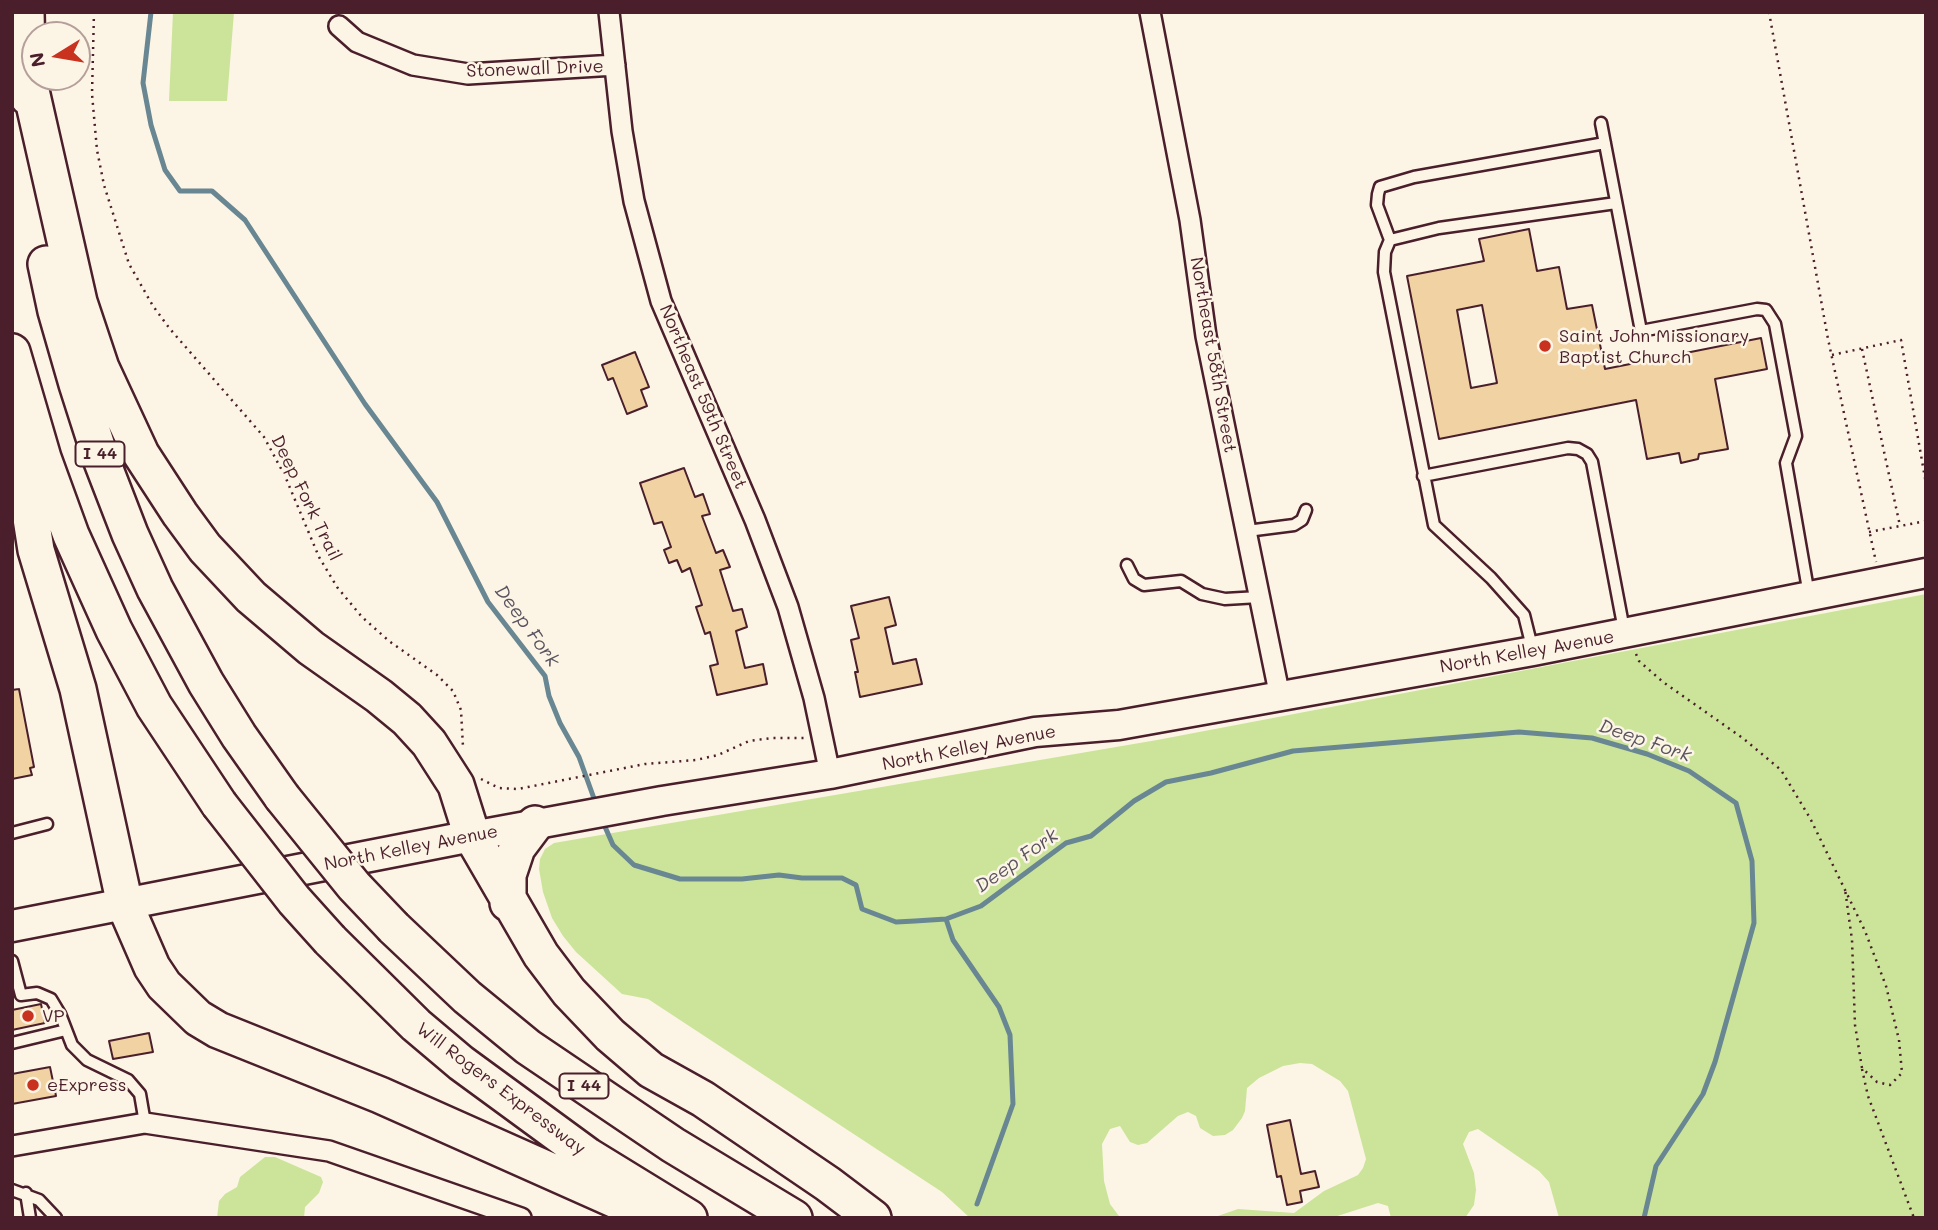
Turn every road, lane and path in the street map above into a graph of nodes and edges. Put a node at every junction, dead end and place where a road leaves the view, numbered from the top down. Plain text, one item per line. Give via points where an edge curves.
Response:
1 (93, 12) edge
2 (609, 12) edge
3 (1150, 12) edge
4 (1769, 12) edge
5 (340, 26) dead end
6 (615, 65) junction
7 (28, 91) edge
8 (31, 91) edge
9 (1601, 123) dead end
10 (1605, 143) junction
11 (1616, 203) junction
12 (1390, 240) junction
13 (1862, 349) junction
14 (12, 352) edge
15 (1832, 355) junction
16 (12, 397) edge
17 (1423, 476) junction
18 (1926, 484) edge
19 (1306, 510) dead end
20 (1926, 521) edge
21 (1899, 526) junction
22 (1247, 531) junction
23 (1870, 532) junction
24 (1127, 565) dead end
25 (1926, 573) edge
26 (1880, 582) junction
27 (1809, 595) junction
28 (1259, 597) junction
29 (1625, 634) junction
30 (1532, 651) junction
31 (1280, 697) junction
32 (822, 739) junction
33 (465, 754) dead end
34 (474, 774) dead end
35 (830, 774) junction
36 (47, 824) dead end
37 (535, 824) junction
38 (12, 833) edge
39 (472, 836) junction
40 (1845, 890) junction
41 (508, 903) junction
42 (125, 905) junction
43 (12, 926) edge
44 (12, 961) edge
45 (16, 996) edge
46 (66, 1030) junction
47 (12, 1042) edge
48 (1862, 1068) junction
49 (145, 1123) junction
50 (12, 1146) edge
51 (12, 1190) edge
52 (26, 1193) junction
53 (30, 1218) edge
54 (56, 1218) edge
55 (521, 1218) edge
56 (656, 1218) edge
57 (689, 1218) edge
58 (794, 1218) edge
59 (873, 1218) edge
60 (1914, 1218) edge

1 - 33 path, Deep Fork Trail via 91,66 97,150 129,264 170,329 264,437 337,587 362,617 453,691 461,710
2 - 6 street, Northeast 59th Street
3 - 22 street, Northeast 58th Street via 1190,220 1206,336
4 - 15 path
5 - 6 street, Stonewall Drive via 357,42 413,65 468,74
6 - 32 street, Northeast 59th Street via 634,201 661,301 788,607
7 - 58 highway, I 44, bridge via 43,247 56,311 101,459 130,534 179,635 239,736 354,886 467,997 528,1047 673,1145
8 - 39 highway via 79,302 101,368 160,487 205,548 244,589 311,648 407,719 429,743 456,785
9 - 10 lane
10 - 11 lane
10 - 12 lane via 1380,187 1377,205
11 - 12 lane via 1438,228
11 - 27 lane via 1641,331 1756,309 1766,310 1775,324 1796,436 1786,463
12 - 17 lane via 1384,272
13 - 15 path
13 - 18 path via 1901,340
13 - 21 path
14 - 57 highway, Will Rogers Expressway, bridge via 71,535 114,630 155,706 219,804 294,900 416,1025 471,1072 588,1156
15 - 23 path
16 - 42 highway via 36,550 78,689
17 - 29 lane via 1569,448 1587,454
17 - 30 lane via 1434,525 1524,615
19 - 22 lane via 1303,520 1294,525
20 - 21 path
21 - 23 path
22 - 28 street, Northeast 58th Street
23 - 26 path
24 - 28 lane via 1134,579 1144,585 1181,581 1202,594 1225,599
25 - 26 street, North Kelley Avenue
26 - 27 street, North Kelley Avenue
27 - 29 street, North Kelley Avenue
28 - 31 street, Northeast 58th Street
29 - 30 street, North Kelley Avenue
29 - 40 path via 1639,661 1663,682 1781,770
30 - 31 street, North Kelley Avenue
31 - 35 street, North Kelley Avenue via 1119,725 1035,732
32 - 34 path via 749,741 696,760 646,764 518,789 499,788
32 - 35 street, Northeast 59th Street
35 - 37 street, North Kelley Avenue
36 - 38 lane
37 - 39 street, North Kelley Avenue
37 - 41 highway via 517,848 508,875
39 - 41 highway
39 - 42 main road, North Kelley Avenue
40 - 48 path
40 - 48 path via 1886,986 1902,1073 1890,1085 1877,1082
41 - 59 highway via 569,992 610,1035 651,1070 703,1099
42 - 43 main road, North Kelley Avenue
42 - 56 highway via 164,985 208,1024
44 - 45 lane
45 - 46 lane via 37,993 51,999
46 - 47 lane
46 - 49 lane via 72,1045 87,1060 128,1080 140,1094
48 - 60 path via 1868,1096
49 - 50 street
49 - 55 street via 329,1151
51 - 52 lane
52 - 53 lane
52 - 54 lane

